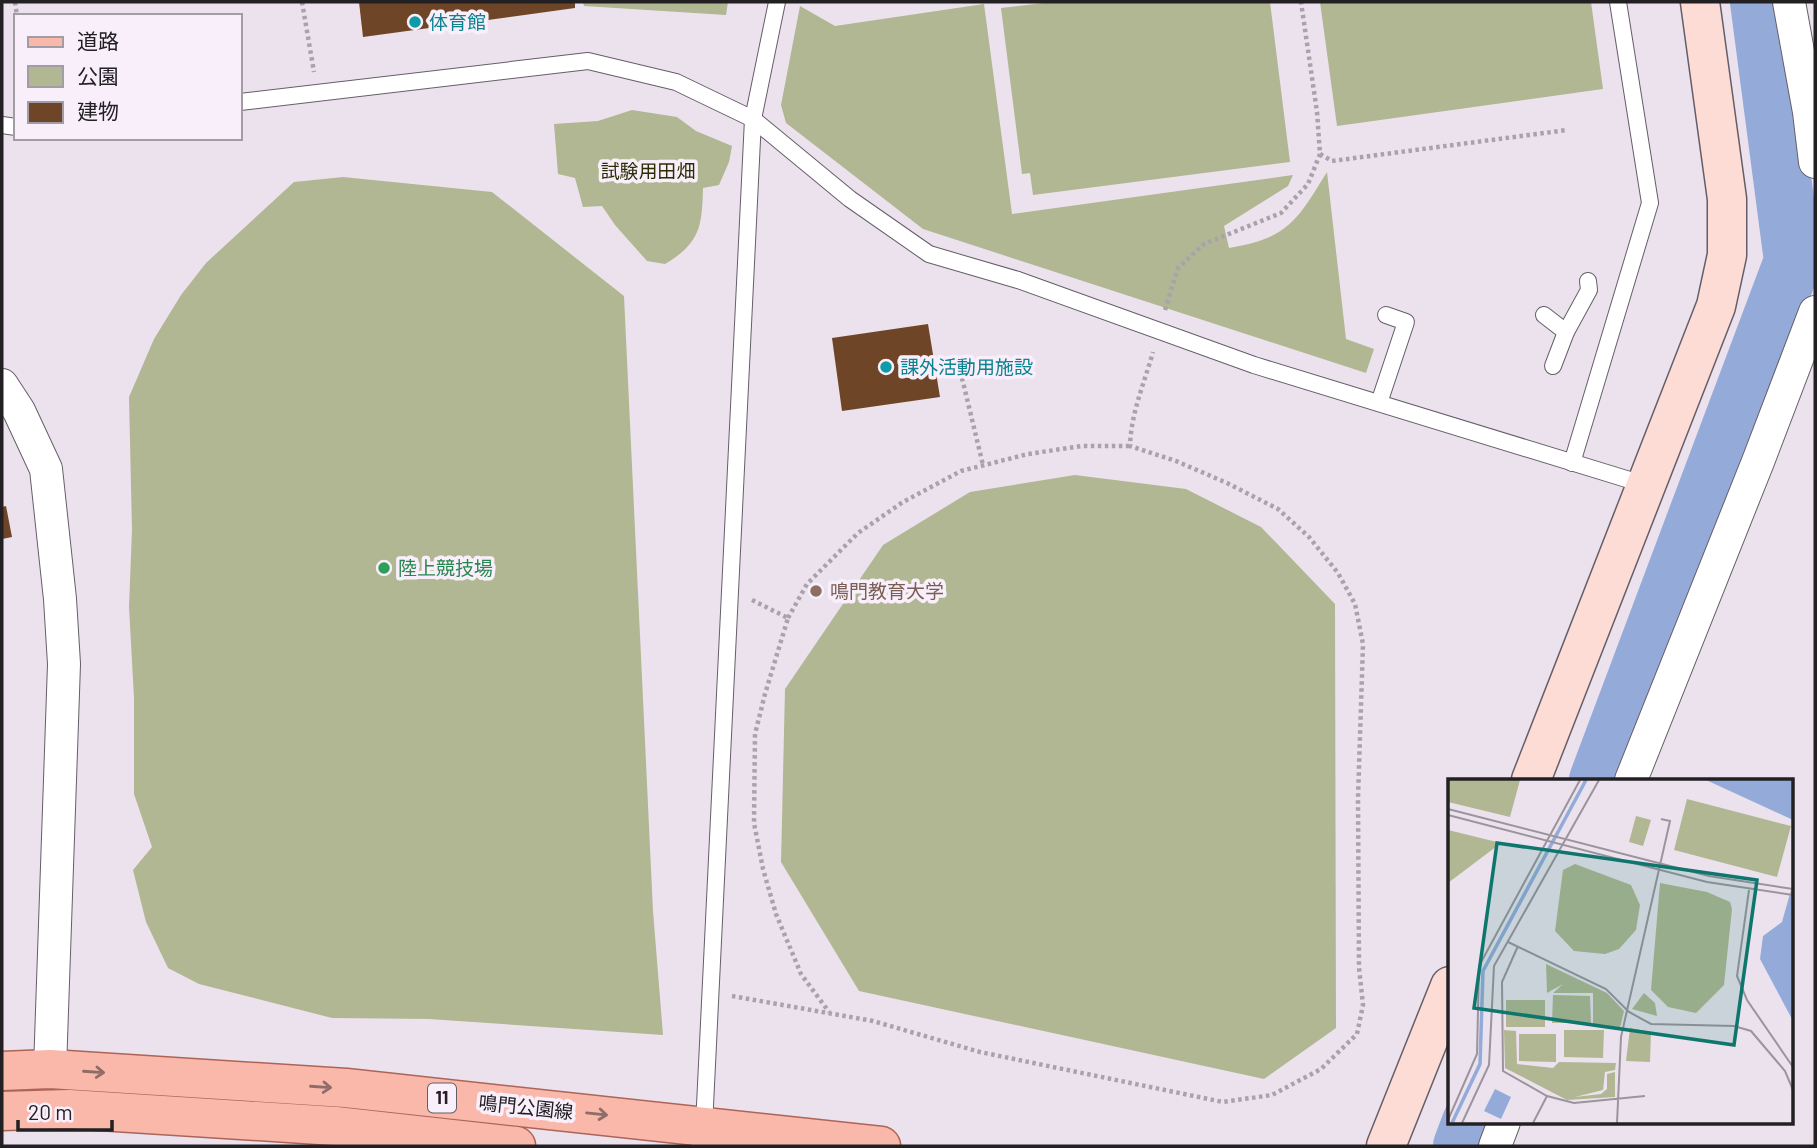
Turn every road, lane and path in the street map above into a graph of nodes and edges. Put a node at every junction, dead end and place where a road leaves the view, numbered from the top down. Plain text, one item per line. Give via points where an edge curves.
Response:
1 (302, 2) edge
2 (777, 2) edge
3 (1301, 2) edge
4 (1618, 2) edge
5 (1700, 2) edge
6 (1789, 2) edge
7 (317, 94) junction
8 (242, 102) edge
9 (753, 118) junction
10 (1567, 130) dead end
11 (1320, 154) junction
12 (1815, 162) edge
13 (1588, 281) dead end
14 (1815, 312) edge
15 (1544, 315) dead end
16 (1386, 316) dead end
17 (1160, 331) junction
18 (1566, 332) junction
19 (1553, 366) dead end
20 (962, 378) dead end
21 (2, 385) edge
22 (1379, 403) junction
23 (1130, 446) junction
24 (1572, 463) junction
25 (983, 465) junction
26 (1647, 486) junction
27 (730, 590) junction
28 (788, 618) junction
29 (1531, 779) edge
30 (1631, 779) edge
31 (1448, 991) edge
32 (710, 993) junction
33 (829, 1013) junction
34 (50, 1069) junction
35 (2, 1071) edge
36 (2, 1111) edge
37 (1503, 1124) edge
38 (702, 1136) edge
39 (516, 1146) edge
40 (881, 1146) edge
41 (1386, 1146) edge
42 (1495, 1146) edge

1 - 7 path
2 - 9 lane
3 - 11 path
4 - 24 lane via 1650,203
5 - 26 street via 1727,199 1727,255 1716,306
6 - 12 street
7 - 8 lane
7 - 9 lane via 588,61 676,82
9 - 17 lane via 850,199 929,254
9 - 27 lane
10 - 11 path via 1332,161
11 - 17 path via 1308,184 1281,213 1204,244 1178,268
13 - 18 lane via 1589,290
14 - 30 street
15 - 18 lane
16 - 22 lane via 1406,322
17 - 22 lane
17 - 23 path via 1136,405
18 - 19 lane
20 - 25 path
21 - 34 street via 46,469 60,599 64,664
22 - 24 lane
23 - 25 path via 1082,446
23 - 33 path via 1176,461 1278,509 1331,564 1355,604 1363,644 1358,798 1363,1005 1357,1034 1321,1069 1272,1096 1223,1102 980,1052
24 - 26 lane
25 - 28 path via 961,471 903,502 858,533 807,583
26 - 29 street
27 - 28 path
27 - 32 lane
28 - 33 path via 755,734 754,823 776,914 801,974
31 - 41 street
32 - 33 path
32 - 38 lane
34 - 35 main road, 鳴門公園線 / 11
34 -> 38 main road, 鳴門公園線 / 11 via 346,1088
36 - 39 main road, 鳴門公園線 / 11 via 69,1109 335,1126
37 - 42 street
38 - 40 main road, 鳴門公園線 / 11

